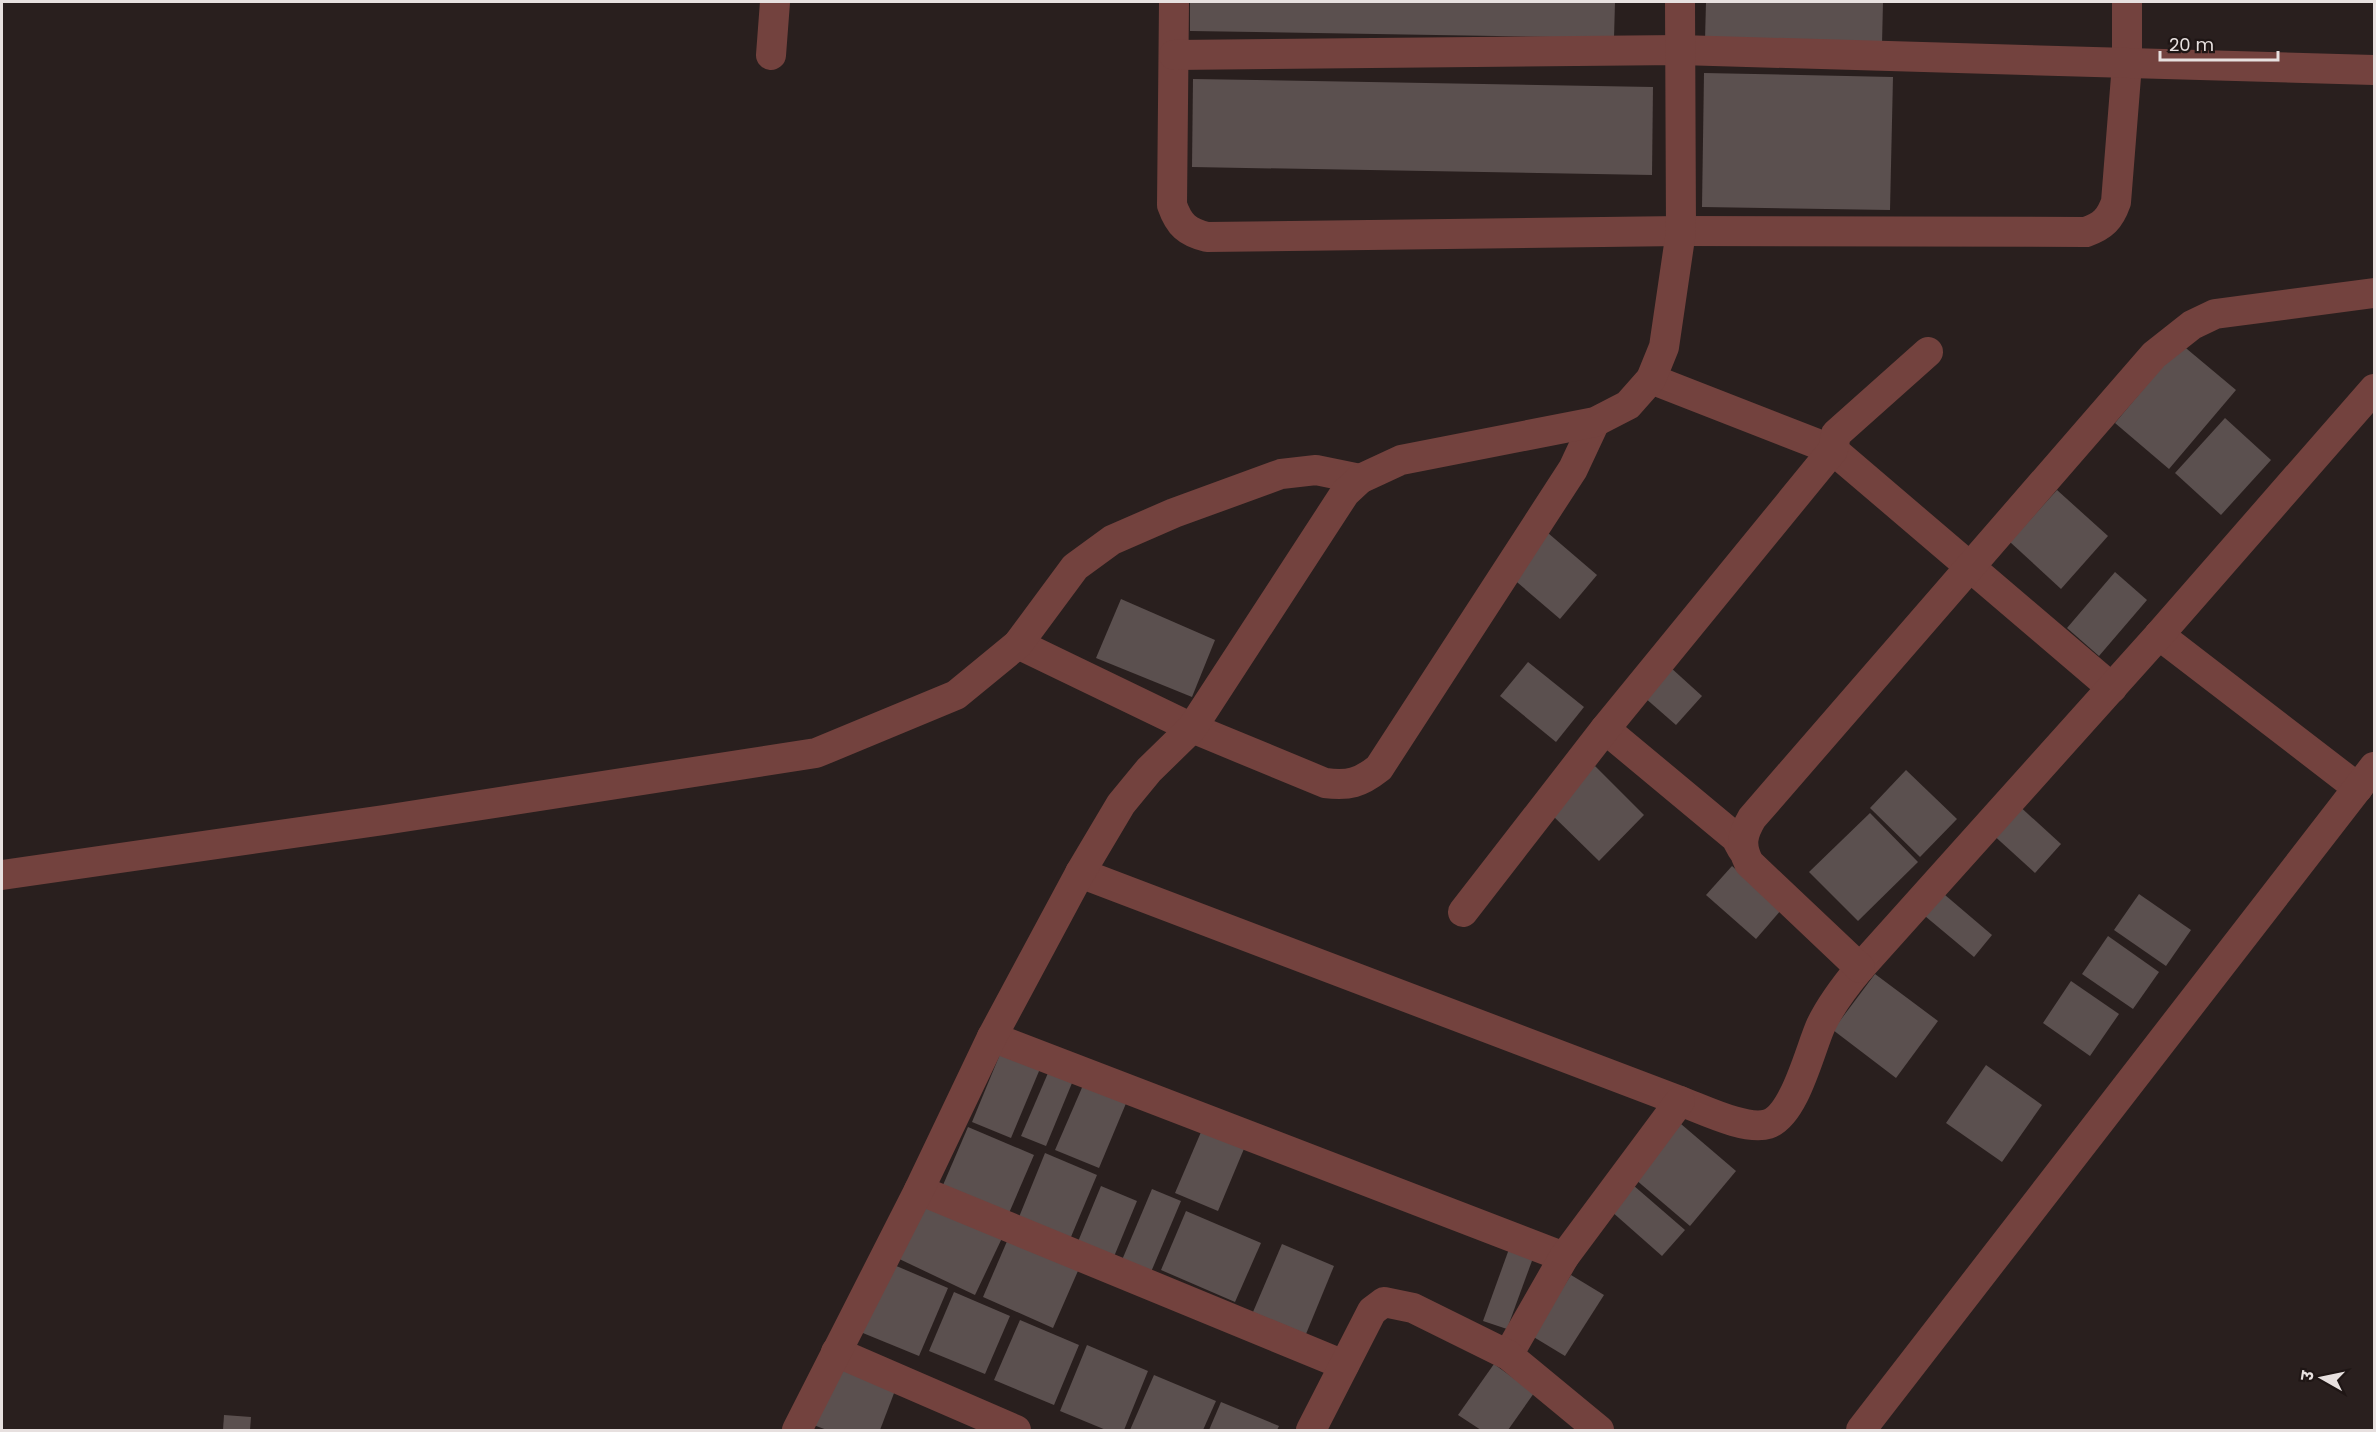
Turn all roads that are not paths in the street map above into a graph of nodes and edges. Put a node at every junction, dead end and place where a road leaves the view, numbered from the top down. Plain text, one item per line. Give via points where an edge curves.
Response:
1 (775, 2) edge
2 (1174, 2) edge
3 (1680, 2) edge
4 (2127, 2) edge
5 (1680, 50) junction
6 (771, 55) dead end
7 (1174, 55) junction
8 (2127, 64) junction
9 (2374, 70) edge
10 (1681, 231) junction
11 (2374, 293) edge
12 (1928, 352) dead end
13 (1651, 379) junction
14 (2374, 389) edge
15 (1595, 422) junction
16 (1833, 450) junction
17 (1360, 479) junction
18 (1970, 567) junction
19 (2159, 635) junction
20 (1018, 644) junction
21 (2112, 688) junction
22 (1192, 728) junction
23 (1605, 729) junction
24 (2366, 778) edge
25 (1742, 849) junction
26 (1080, 873) junction
27 (2, 875) edge
28 (1463, 912) dead end
29 (1860, 968) junction
30 (992, 1037) junction
31 (1680, 1101) junction
32 (919, 1190) junction
33 (1564, 1257) junction
34 (836, 1352) junction
35 (1508, 1355) junction
36 (1344, 1365) junction
37 (797, 1431) edge
38 (1016, 1431) edge
39 (1311, 1431) edge
40 (1599, 1431) edge
41 (1861, 1431) edge

1 - 6 street
2 - 7 street
3 - 5 street
4 - 8 street
5 - 7 street
5 - 8 street
5 - 10 street
7 - 10 street via 1172,206 1178,222 1193,233 1207,237
8 - 9 street
8 - 10 street via 2116,202 2112,216 2100,227 2086,232
10 - 13 street via 1664,348
11 - 18 street via 2215,314 2192,325 2154,356
12 - 16 street via 1836,434
13 - 15 street via 1628,405
13 - 16 street
14 - 19 street
15 - 17 street via 1401,460
15 - 22 street via 1573,469 1379,768 1370,775 1347,785 1326,783
16 - 18 street
16 - 23 street
17 - 20 street via 1316,470 1281,474 1112,540 1076,567
17 - 22 street via 1345,493
18 - 21 street
18 - 25 street via 1752,818 1743,833
19 - 21 street
19 - 24 street
20 - 22 street
20 - 27 street via 956,695 816,753
21 - 29 street
22 - 26 street via 1120,804
23 - 25 street via 1736,838
23 - 28 street
24 - 41 street
25 - 29 street via 1749,863
26 - 30 street
26 - 31 street
29 - 31 street via 1821,1023 1793,1095 1779,1117 1768,1124 1749,1125
30 - 32 street
30 - 33 street
31 - 33 street
32 - 34 street
32 - 36 street
33 - 35 street
34 - 37 street
34 - 38 street
35 - 36 street via 1413,1308 1384,1302 1372,1311
35 - 40 street
36 - 39 street

